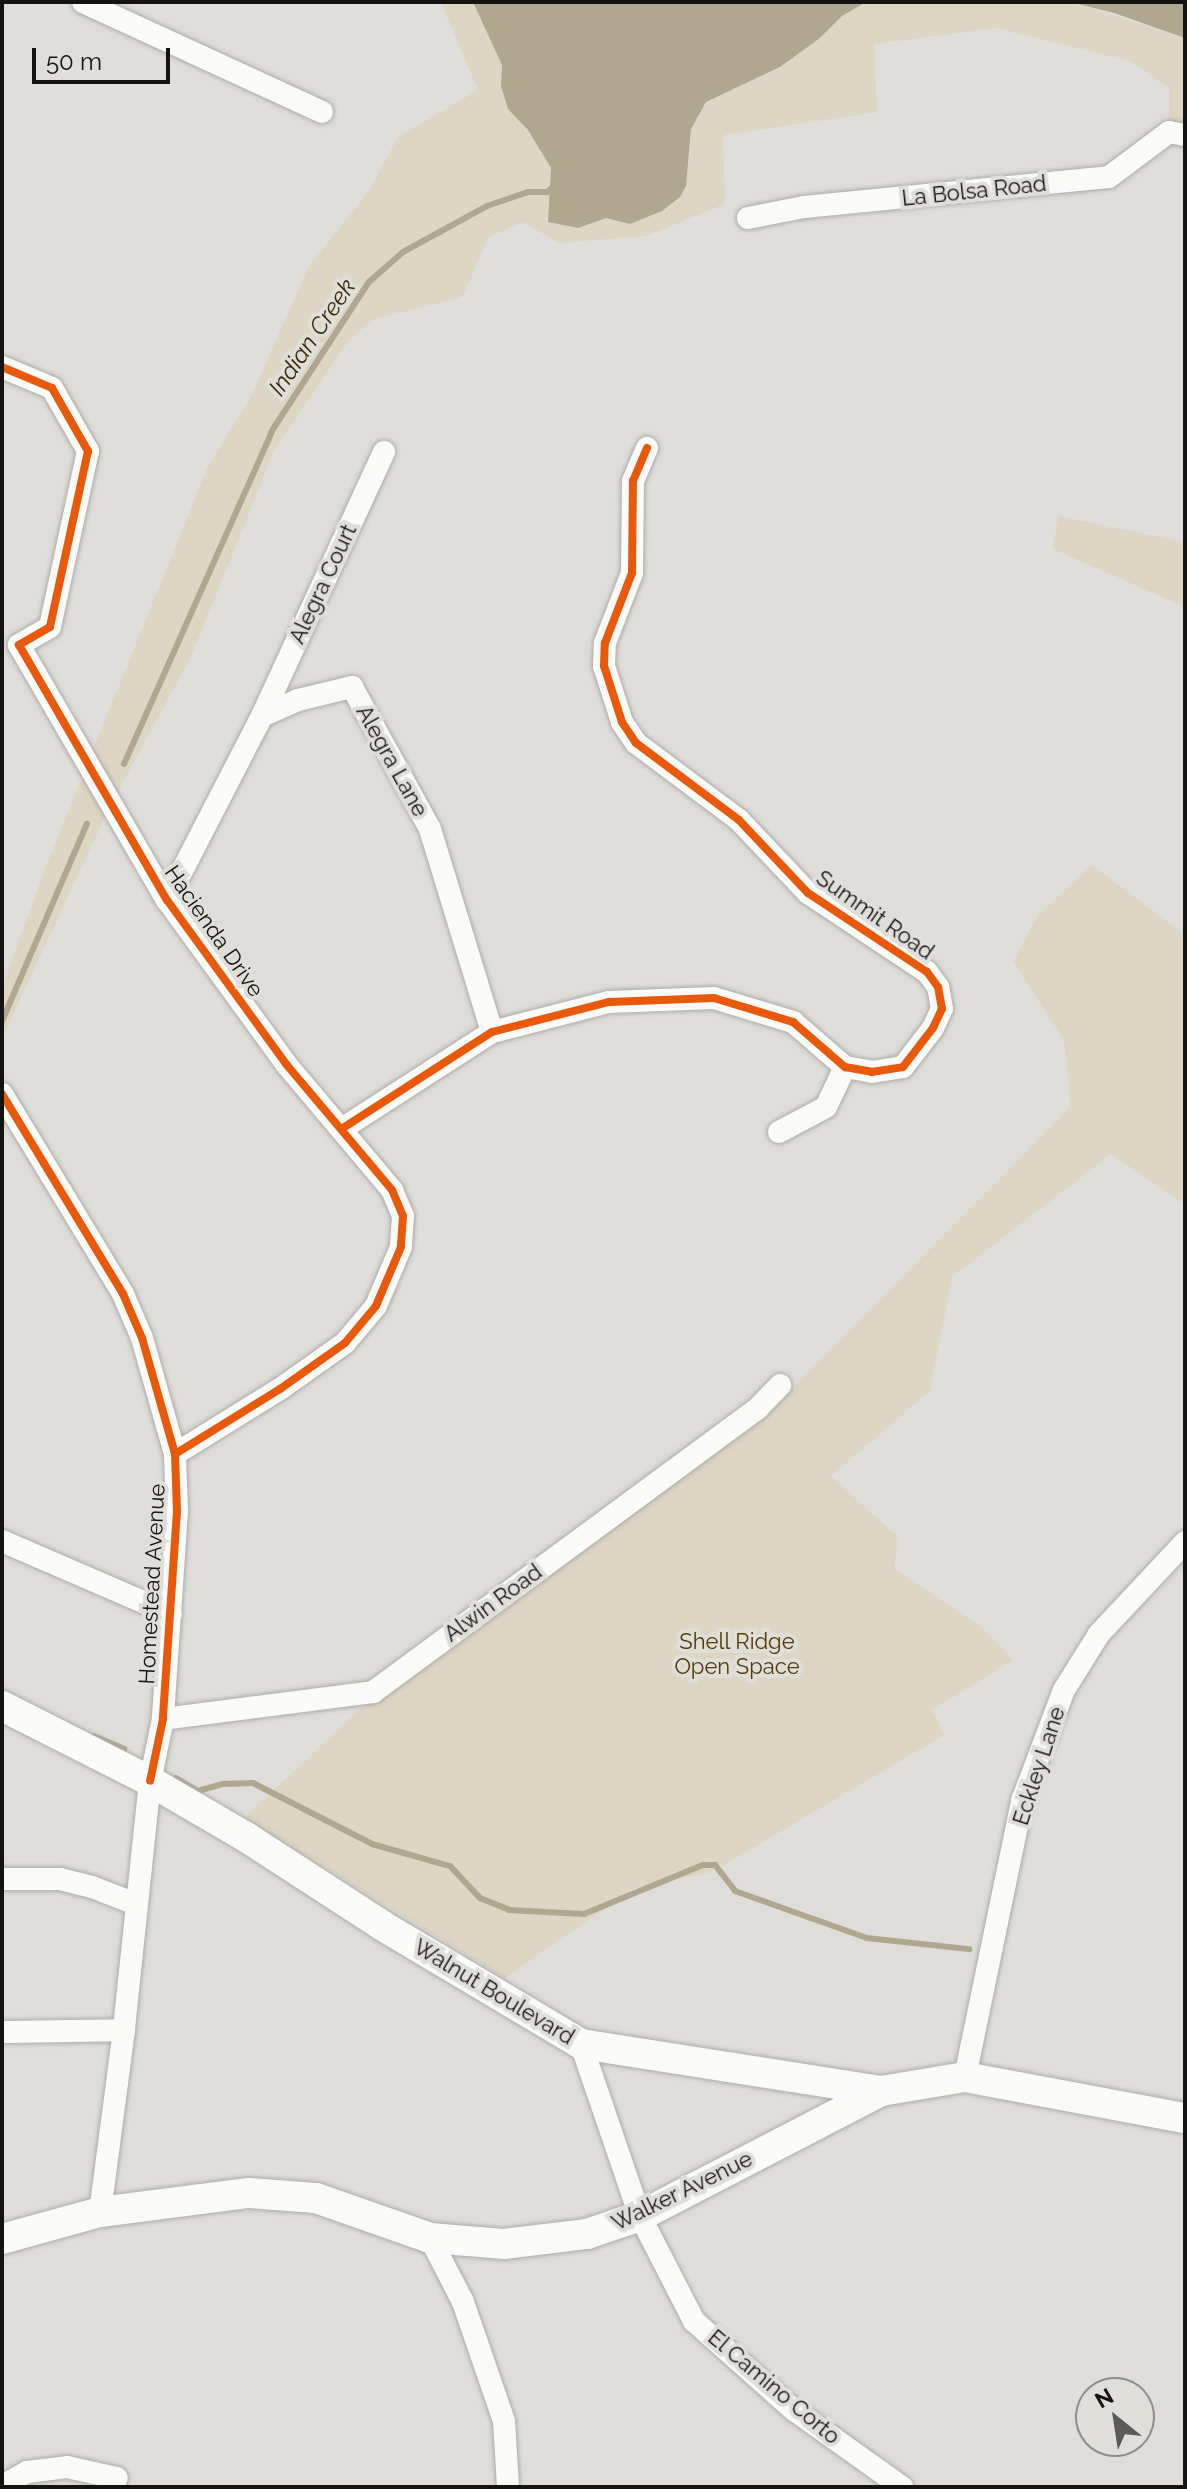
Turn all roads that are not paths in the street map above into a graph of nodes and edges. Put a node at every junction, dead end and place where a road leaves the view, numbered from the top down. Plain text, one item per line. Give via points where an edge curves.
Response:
1 (83, 2) edge
2 (322, 112) dead end
3 (1185, 135) edge
4 (748, 218) dead end
5 (2, 367) edge
6 (647, 448) dead end
7 (384, 452) dead end
8 (10, 642) edge
9 (262, 716) junction
10 (167, 900) junction
11 (492, 1032) junction
12 (845, 1067) junction
13 (2, 1094) edge
14 (343, 1128) junction
15 (779, 1132) dead end
16 (780, 1385) dead end
17 (175, 1454) junction
18 (2, 1541) edge
19 (1185, 1542) edge
20 (171, 1614) junction
21 (2, 1706) edge
22 (163, 1719) junction
23 (150, 1781) junction
24 (2, 1879) edge
25 (136, 1904) junction
26 (124, 2030) junction
27 (2, 2032) edge
28 (581, 2044) junction
29 (965, 2077) junction
30 (881, 2091) junction
31 (1185, 2118) edge
32 (100, 2212) junction
33 (640, 2216) junction
34 (430, 2238) junction
35 (2, 2239) edge
36 (117, 2478) dead end
37 (2, 2486) edge
38 (508, 2487) edge
39 (902, 2487) edge

1 - 2 street
3 - 4 street, La Bolsa Road via 1169,132 1109,177 804,207
5 - 8 street, Hacienda Drive via 52,388 88,451 50,627
6 - 12 street, Summit Road via 633,481 632,573 605,643 604,666 622,722 636,743 739,820 808,893 915,963 938,987 942,1009 903,1067 872,1072
7 - 9 street, Alegra Court
8 - 10 street, Hacienda Drive
9 - 10 street
9 - 11 street, Alegra Lane via 298,700 352,687 430,829
10 - 14 street, Hacienda Drive via 286,1064
11 - 12 street via 609,1002 714,998 793,1022
11 - 14 street
12 - 15 street via 826,1107
13 - 17 street, Homestead Avenue via 123,1294 142,1338
14 - 17 street, Hacienda Drive via 392,1190 403,1216 401,1247 376,1306 345,1343
16 - 22 street, Alwin Road via 758,1408 373,1692
17 - 20 street, Homestead Avenue
18 - 20 street
19 - 29 street, Eckley Lane via 1099,1634 1064,1690 1022,1801
20 - 22 street, Homestead Avenue
21 - 23 street, Walnut Boulevard
22 - 23 street, Homestead Avenue
23 - 25 street, Homestead Avenue
23 - 28 street, Walnut Boulevard
24 - 25 street via 60,1879
25 - 26 street, Homestead Avenue
26 - 27 street
26 - 32 street, Homestead Avenue
28 - 30 street, Walnut Boulevard
28 - 33 street, El Camino Corto
29 - 30 street, Walnut Boulevard
29 - 31 street, Walnut Boulevard
30 - 33 street, Walker Avenue
32 - 34 street, Walker Avenue via 249,2193 316,2198
32 - 35 street, Walker Avenue
33 - 34 street, Walker Avenue via 545,2241 504,2244
33 - 39 street, El Camino Corto via 694,2321 794,2410
34 - 38 street via 463,2302 504,2421
36 - 37 street via 67,2467 27,2472

